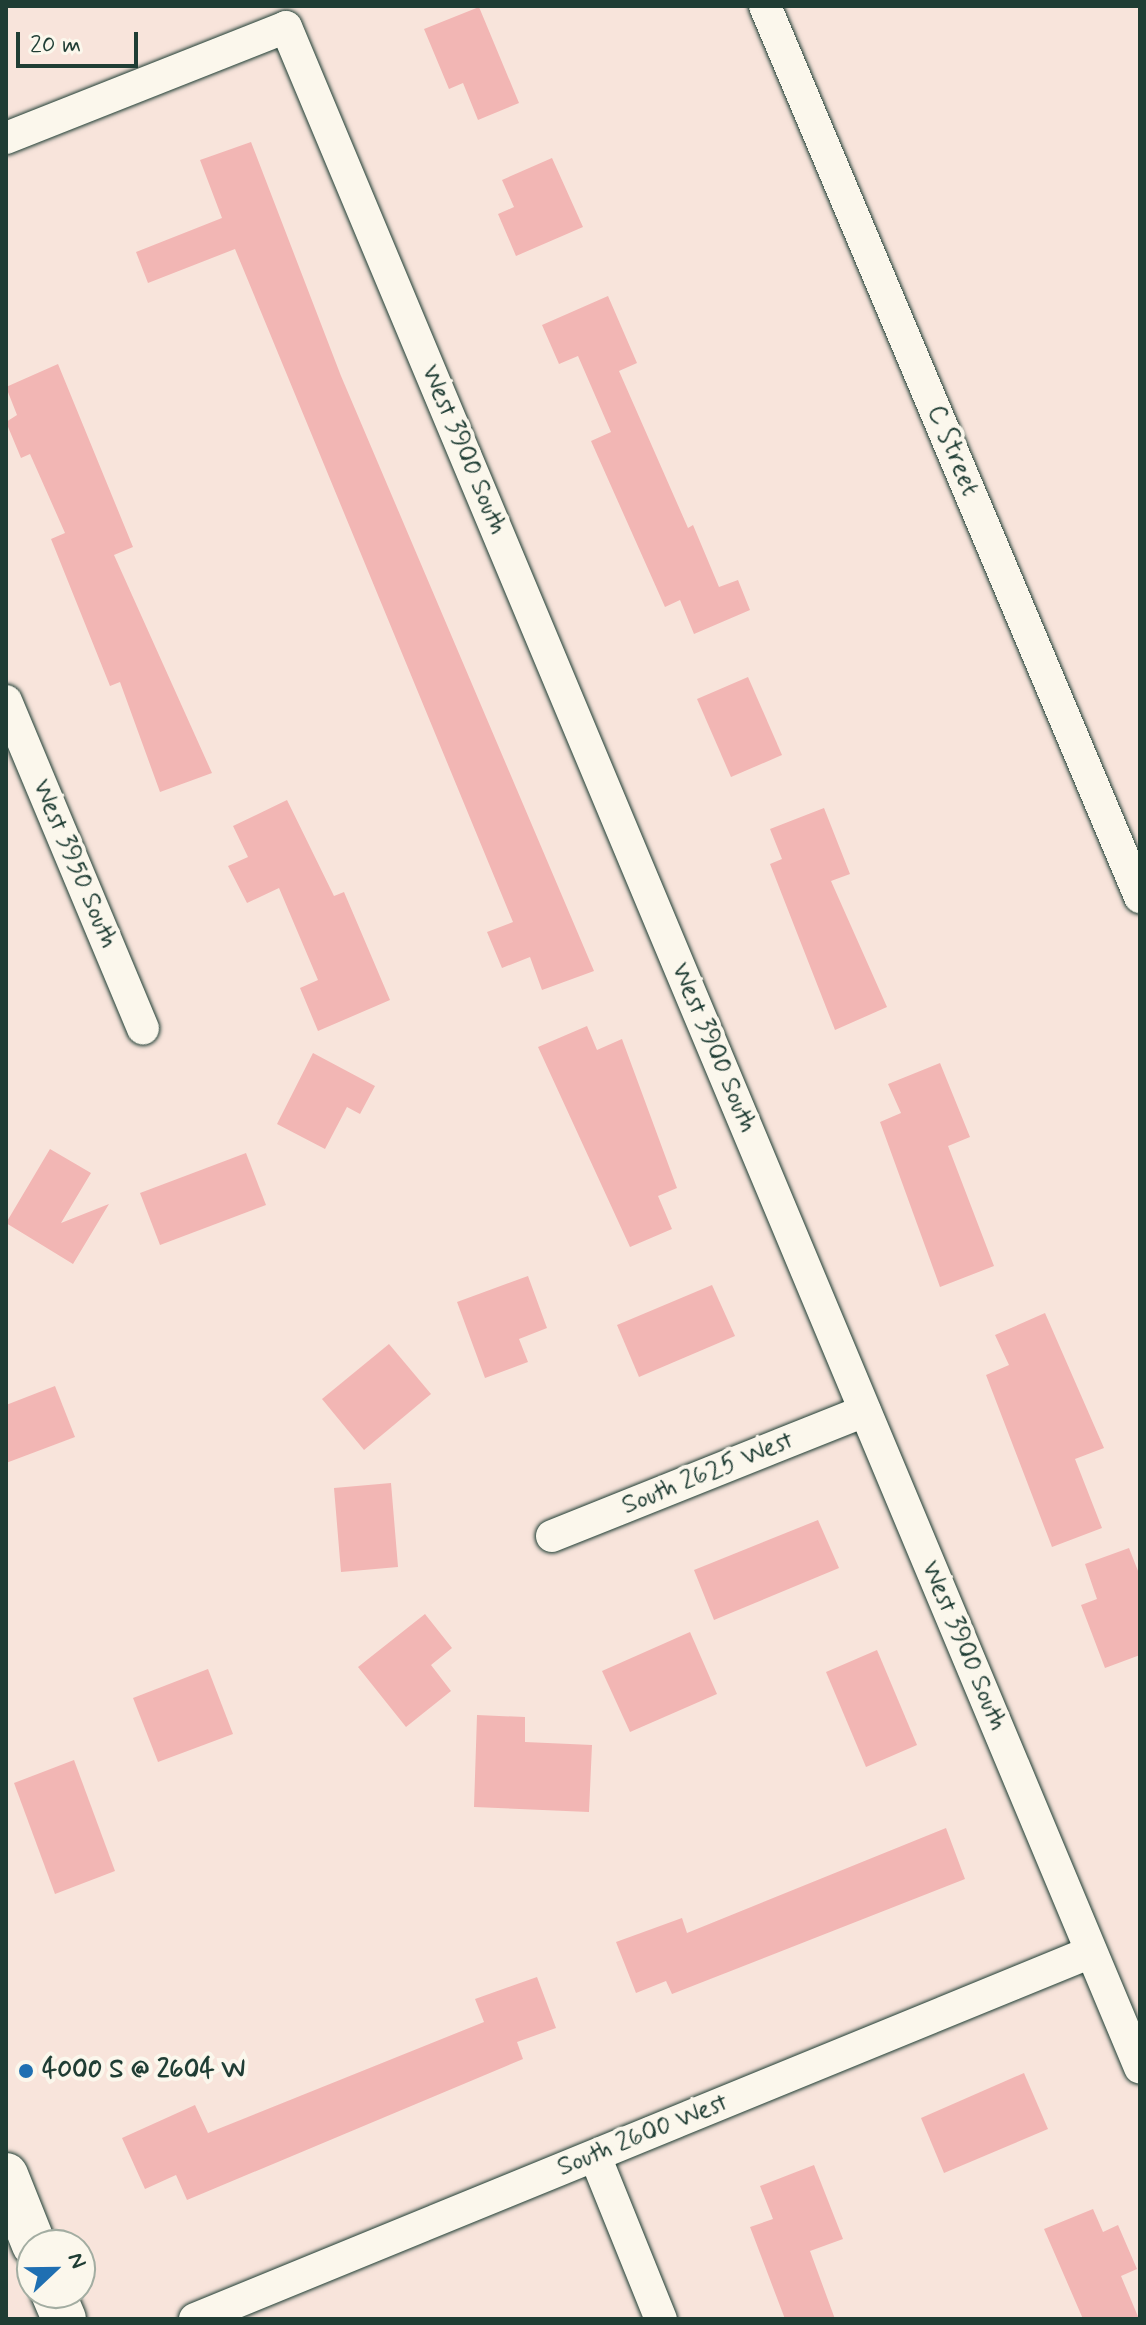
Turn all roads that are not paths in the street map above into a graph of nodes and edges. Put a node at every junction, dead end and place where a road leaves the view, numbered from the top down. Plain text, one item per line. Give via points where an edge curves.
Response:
1 (765, 6) edge
2 (6, 138) edge
3 (6, 701) edge
4 (1140, 897) edge
5 (143, 1028) dead end
6 (865, 1411) junction
7 (552, 1536) dead end
8 (1091, 1952) junction
9 (1140, 2068) edge
10 (595, 2156) junction
11 (6, 2175) edge
12 (28, 2229) edge
13 (195, 2319) edge
14 (661, 2319) edge

1 - 4 street, C Street
2 - 6 street, West 3900 South via 286,27
3 - 5 street, West 3950 South
6 - 7 street, South 2625 West
6 - 8 street, West 3900 South
8 - 9 street, West 3900 South
8 - 10 street, South 2600 West
10 - 13 street, South 2600 West
10 - 14 street
11 - 12 street

